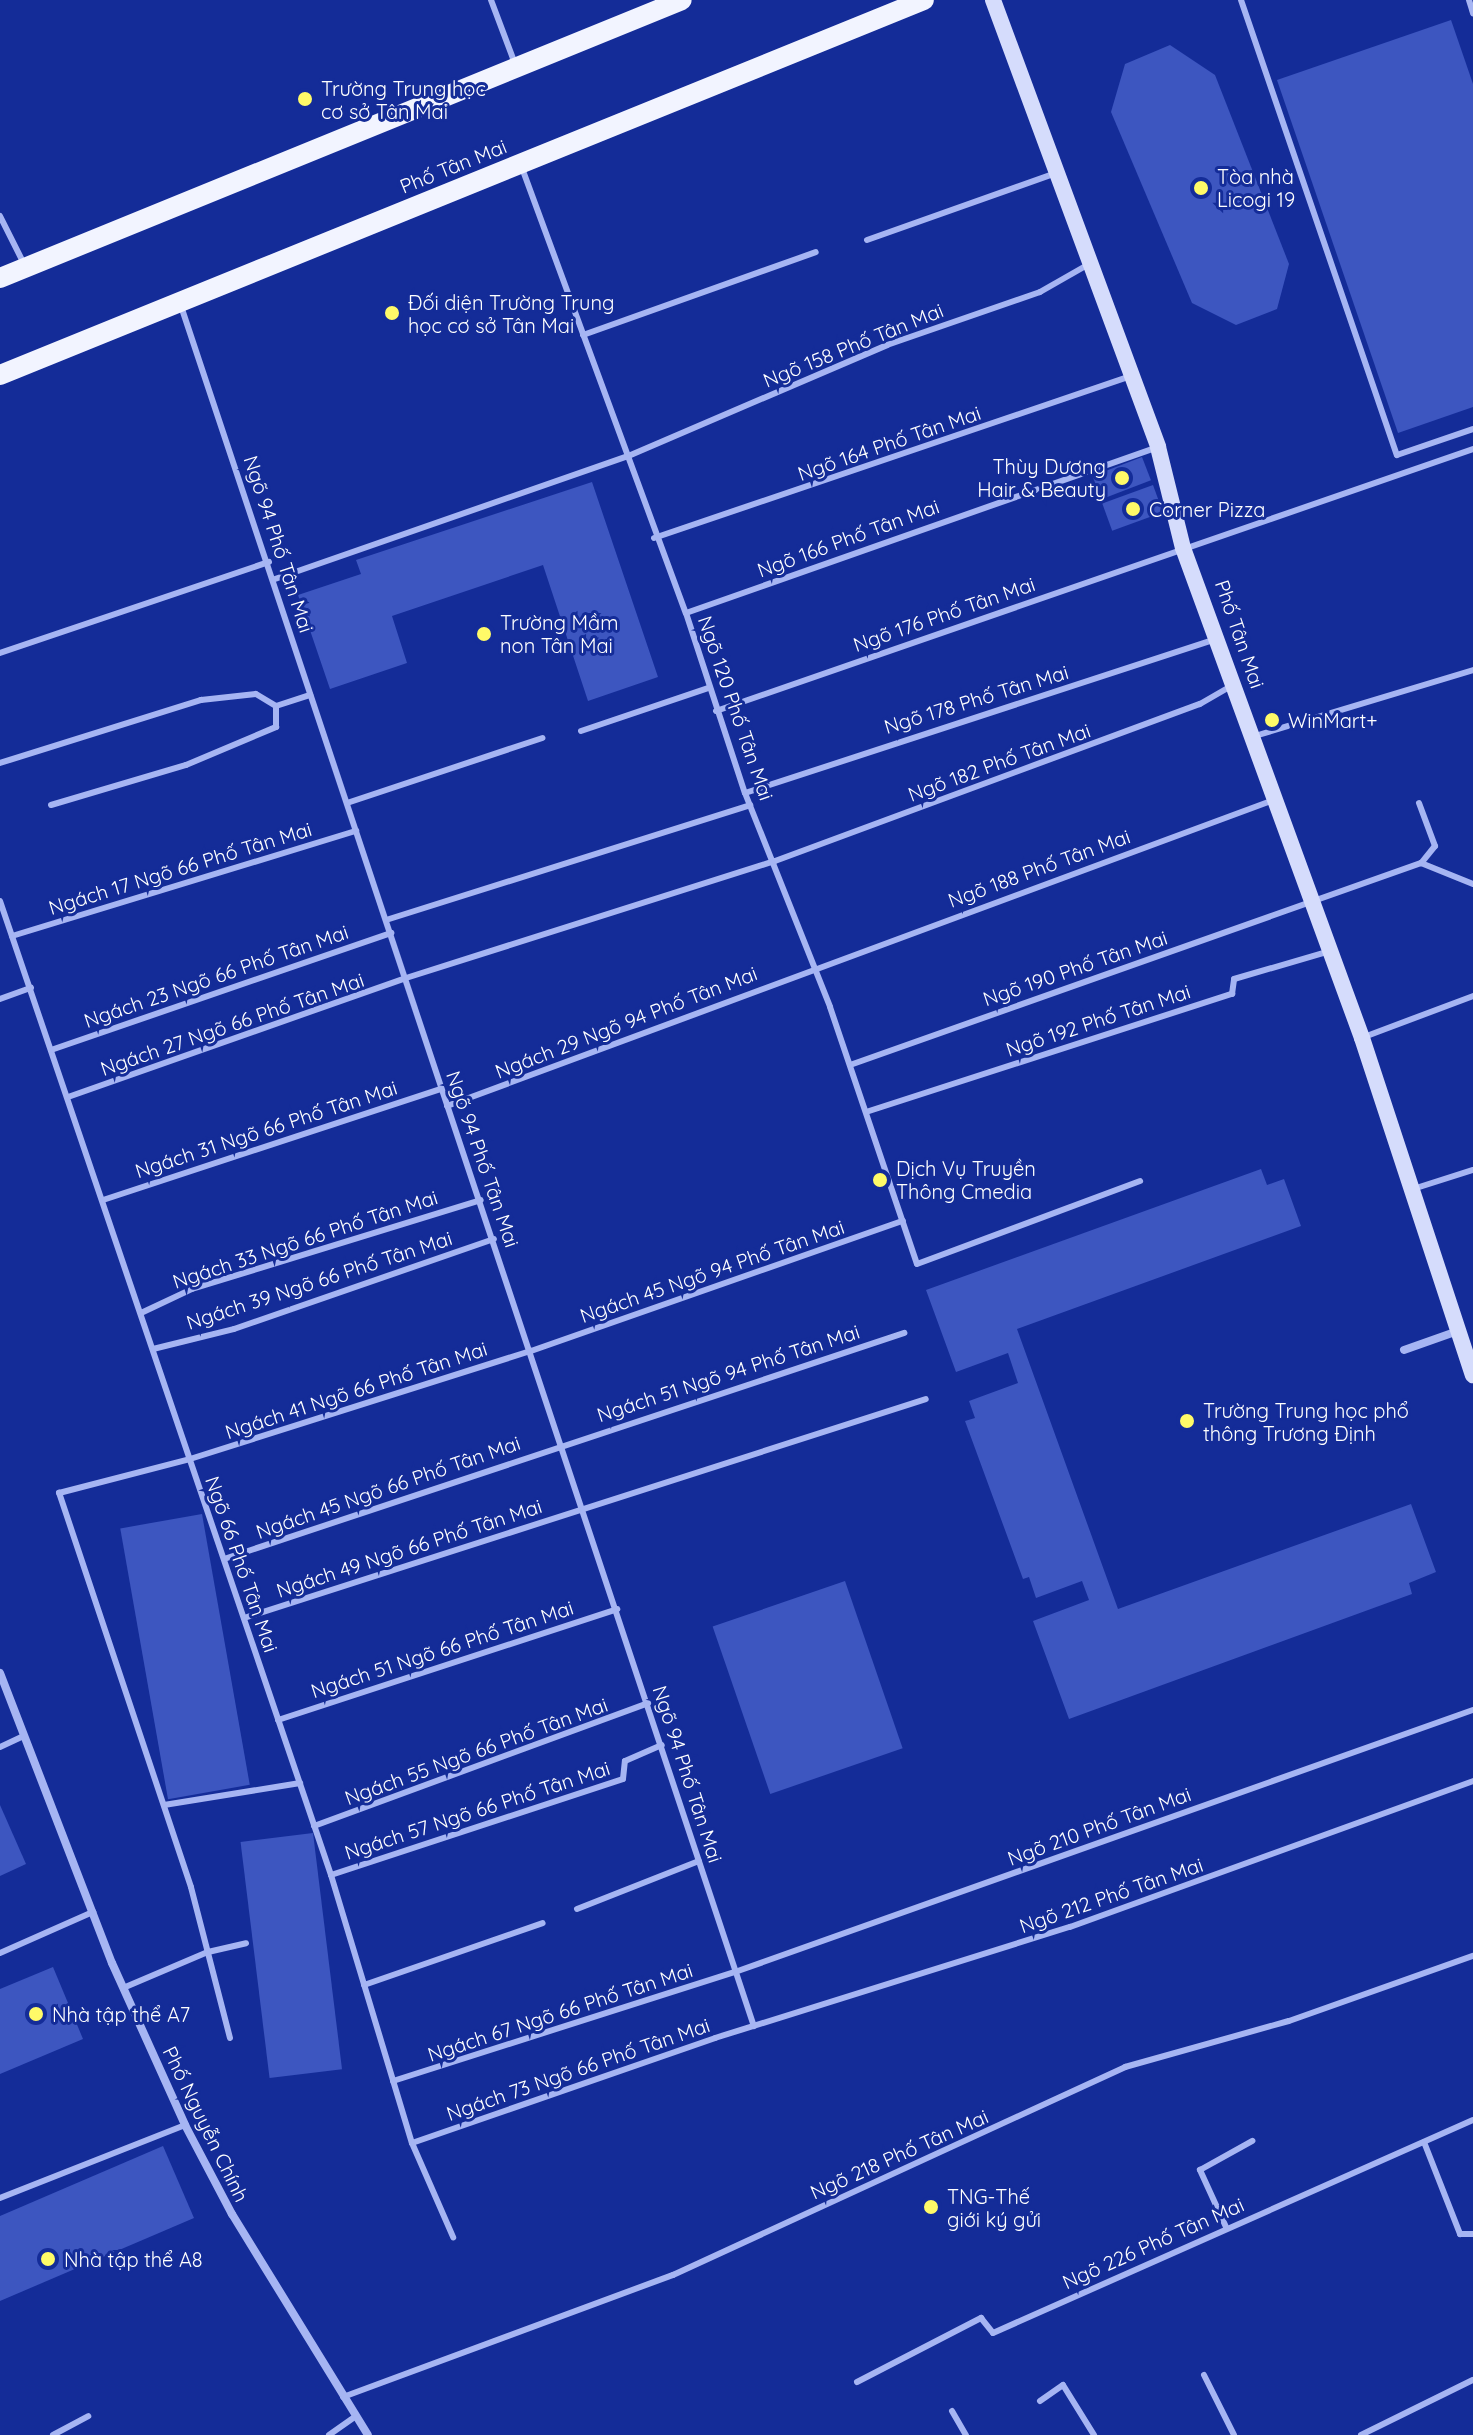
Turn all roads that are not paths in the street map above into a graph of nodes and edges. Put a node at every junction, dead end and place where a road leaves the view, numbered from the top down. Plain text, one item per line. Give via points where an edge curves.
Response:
1 (491, 0) edge
2 (682, 0) edge
3 (924, 0) edge
4 (993, 0) edge
5 (1241, 0) edge
6 (1469, 0) edge
7 (1473, 13) edge
8 (517, 67) junction
9 (521, 164) junction
10 (1057, 172) junction
11 (0, 216) edge
12 (867, 240) dead end
13 (816, 252) dead end
14 (1092, 262) junction
15 (26, 267) junction
16 (0, 278) edge
17 (180, 303) junction
18 (583, 335) junction
19 (0, 375) edge
20 (1132, 376) junction
21 (1473, 429) edge
22 (1158, 447) junction
23 (1473, 449) edge
24 (626, 457) junction
25 (654, 538) junction
26 (1183, 548) junction
27 (269, 562) junction
28 (275, 579) junction
29 (686, 613) junction
30 (1217, 638) junction
31 (0, 653) edge
32 (1473, 670) edge
33 (1231, 686) junction
34 (708, 688) junction
35 (310, 695) junction
36 (276, 706) junction
37 (716, 711) junction
38 (581, 731) dead end
39 (1252, 737) junction
40 (542, 738) dead end
41 (0, 763) edge
42 (745, 793) junction
43 (1274, 800) junction
44 (347, 803) junction
45 (1419, 803) dead end
46 (51, 805) dead end
47 (750, 805) junction
48 (356, 831) junction
49 (775, 861) junction
50 (1421, 863) junction
51 (1473, 884) edge
52 (0, 901) edge
53 (1311, 902) junction
54 (386, 920) junction
55 (391, 933) junction
56 (12, 936) junction
57 (1330, 951) junction
58 (815, 966) junction
59 (406, 978) junction
60 (31, 988) junction
61 (1473, 996) edge
62 (0, 999) edge
63 (1362, 1038) junction
64 (51, 1050) junction
65 (850, 1065) junction
66 (440, 1089) junction
67 (68, 1097) junction
68 (447, 1106) junction
69 (866, 1112) junction
70 (1473, 1170) edge
71 (1140, 1181) dead end
72 (1413, 1189) junction
73 (103, 1200) junction
74 (481, 1200) junction
75 (903, 1221) junction
76 (494, 1239) junction
77 (141, 1313) junction
78 (1466, 1328) edge
79 (904, 1333) dead end
80 (153, 1349) junction
81 (1404, 1350) dead end
82 (531, 1351) junction
83 (1473, 1375) edge
84 (926, 1399) dead end
85 (562, 1444) junction
86 (190, 1459) junction
87 (583, 1506) junction
88 (224, 1559) junction
89 (617, 1609) junction
90 (244, 1618) junction
91 (0, 1673) edge
92 (648, 1703) junction
93 (1473, 1710) edge
94 (278, 1720) junction
95 (24, 1736) junction
96 (662, 1745) junction
97 (0, 1747) edge
98 (1473, 1781) edge
99 (300, 1783) junction
100 (164, 1805) junction
101 (314, 1826) junction
102 (699, 1861) junction
103 (331, 1875) junction
104 (577, 1909) dead end
105 (93, 1912) junction
106 (543, 1923) dead end
107 (246, 1943) dead end
108 (208, 1952) junction
109 (0, 1953) edge
110 (1473, 1956) edge
111 (735, 1972) junction
112 (364, 1985) junction
113 (123, 1988) junction
114 (754, 2026) junction
115 (230, 2038) dead end
116 (393, 2081) junction
117 (1473, 2120) edge
118 (185, 2125) junction
119 (1252, 2141) dead end
120 (1424, 2142) junction
121 (412, 2143) junction
122 (0, 2198) edge
123 (1226, 2227) junction
124 (1473, 2234) edge
125 (453, 2237) dead end
126 (1204, 2375) dead end
127 (1473, 2380) edge
128 (857, 2382) dead end
129 (343, 2397) junction
130 (1040, 2401) dead end
131 (952, 2411) dead end
132 (88, 2416) dead end
133 (356, 2416) junction
134 (53, 2435) edge
135 (329, 2435) edge
136 (368, 2435) edge
137 (966, 2435) edge
138 (1094, 2435) edge
139 (1234, 2435) edge
140 (1361, 2435) edge

1 - 8 lane
2 - 8 main road
3 - 9 main road, Phố Tân Mai
4 - 10 street, Phố Tân Mai
5 - 21 lane via 1397,455
6 - 7 lane
8 - 15 main road
9 - 17 main road, Phố Tân Mai
9 - 18 lane, Ngõ 120 Phố Tân Mai
10 - 12 lane
10 - 14 street, Phố Tân Mai
11 - 15 lane
13 - 18 lane
14 - 20 street, Phố Tân Mai
14 - 24 lane, Ngõ 158 Phố Tân Mai via 1040,292 887,345
15 - 16 main road
17 - 19 main road, Phố Tân Mai
17 - 27 lane, Ngõ 94 Phố Tân Mai
18 - 24 lane, Ngõ 120 Phố Tân Mai
20 - 22 street, Phố Tân Mai
20 - 25 lane, Ngõ 164 Phố Tân Mai
22 - 26 street, Phố Tân Mai
22 - 29 lane, Ngõ 166 Phố Tân Mai
23 - 26 lane, Ngõ 176 Phố Tân Mai
24 - 25 lane, Ngõ 120 Phố Tân Mai
24 - 28 lane, Ngõ 158 Phố Tân Mai
25 - 29 lane, Ngõ 120 Phố Tân Mai
26 - 30 street, Phố Tân Mai
26 - 37 lane, Ngõ 176 Phố Tân Mai
27 - 28 lane, Ngõ 94 Phố Tân Mai
27 - 31 lane
28 - 35 lane, Ngõ 94 Phố Tân Mai
29 - 34 lane, Ngõ 120 Phố Tân Mai
30 - 33 street, Phố Tân Mai
30 - 42 lane, Ngõ 178 Phố Tân Mai
32 - 39 lane
33 - 39 street, Phố Tân Mai
33 - 49 lane, Ngõ 182 Phố Tân Mai via 1200,704
34 - 37 lane, Ngõ 120 Phố Tân Mai
34 - 38 lane
35 - 36 lane
35 - 44 lane, Ngõ 94 Phố Tân Mai
36 - 41 lane via 256,694 201,700
36 - 46 lane via 276,727 186,765
37 - 42 lane, Ngõ 120 Phố Tân Mai
39 - 43 street, Phố Tân Mai
40 - 44 lane
42 - 47 lane, Ngõ 120 Phố Tân Mai
43 - 53 street, Phố Tân Mai
43 - 58 lane, Ngõ 188 Phố Tân Mai
44 - 48 lane, Ngõ 94 Phố Tân Mai
45 - 50 lane via 1435,846
47 - 49 lane, Ngõ 120 Phố Tân Mai
47 - 54 lane
48 - 54 lane, Ngõ 94 Phố Tân Mai
48 - 56 lane, Ngách 17 Ngõ 66 Phố Tân Mai
49 - 58 lane, Ngõ 120 Phố Tân Mai
49 - 59 lane, Ngõ 182 Phố Tân Mai
50 - 51 lane
50 - 53 lane, Ngõ 190 Phố Tân Mai
52 - 56 lane, Ngõ 66 Phố Tân Mai
53 - 57 street, Phố Tân Mai
53 - 65 lane, Ngõ 190 Phố Tân Mai
54 - 55 lane, Ngõ 94 Phố Tân Mai
55 - 59 lane, Ngõ 94 Phố Tân Mai
55 - 64 lane, Ngách 23 Ngõ 66 Phố Tân Mai
56 - 60 lane, Ngõ 66 Phố Tân Mai
57 - 63 street, Phố Tân Mai
57 - 69 lane, Ngõ 192 Phố Tân Mai via 1234,979 1232,994
58 - 65 lane, Ngõ 120 Phố Tân Mai
58 - 68 lane, Ngách 29 Ngõ 94 Phố Tân Mai via 725,1005
59 - 66 lane, Ngõ 94 Phố Tân Mai
59 - 67 lane, Ngách 27 Ngõ 66 Phố Tân Mai
60 - 62 lane
60 - 64 lane, Ngõ 66 Phố Tân Mai
61 - 63 lane
63 - 72 street, Phố Tân Mai
64 - 67 lane, Ngõ 66 Phố Tân Mai
65 - 69 lane, Ngõ 120 Phố Tân Mai
66 - 68 lane, Ngõ 94 Phố Tân Mai
66 - 73 lane, Ngách 31 Ngõ 66 Phố Tân Mai
67 - 73 lane, Ngõ 66 Phố Tân Mai
68 - 74 lane, Ngõ 94 Phố Tân Mai
69 - 75 lane, Ngõ 120 Phố Tân Mai
70 - 72 lane
71 - 75 lane, Ngõ 120 Phố Tân Mai via 917,1264
72 - 78 street, Phố Tân Mai
73 - 77 lane, Ngõ 66 Phố Tân Mai
74 - 76 lane, Ngõ 94 Phố Tân Mai
74 - 77 lane, Ngách 33 Ngõ 66 Phố Tân Mai via 192,1289
75 - 82 lane, Ngách 45 Ngõ 94 Phố Tân Mai
76 - 80 lane, Ngách 39 Ngõ 66 Phố Tân Mai via 234,1329
76 - 82 lane, Ngõ 94 Phố Tân Mai
77 - 80 lane, Ngõ 66 Phố Tân Mai
78 - 81 street
78 - 83 street, Phố Tân Mai
79 - 85 lane, Ngách 51 Ngõ 94 Phố Tân Mai
80 - 86 lane, Ngõ 66 Phố Tân Mai
82 - 85 lane, Ngõ 94 Phố Tân Mai
82 - 86 lane, Ngách 41 Ngõ 66 Phố Tân Mai
84 - 87 lane, Ngách 49 Ngõ 66 Phố Tân Mai
85 - 87 lane, Ngõ 94 Phố Tân Mai
85 - 88 lane, Ngách 45 Ngõ 66 Phố Tân Mai
86 - 88 lane, Ngõ 66 Phố Tân Mai
86 - 100 lane, Ngách 41 Ngõ 66 Phố Tân Mai via 59,1493
87 - 89 lane, Ngõ 94 Phố Tân Mai
87 - 90 lane, Ngách 49 Ngõ 66 Phố Tân Mai
88 - 90 lane, Ngõ 66 Phố Tân Mai
89 - 92 lane, Ngõ 94 Phố Tân Mai
89 - 94 lane, Ngách 51 Ngõ 66 Phố Tân Mai
90 - 94 lane, Ngõ 66 Phố Tân Mai
91 - 95 street, Phố Nguyễn Chính
92 - 96 lane, Ngõ 94 Phố Tân Mai
92 - 101 lane, Ngách 55 Ngõ 66 Phố Tân Mai
93 - 111 lane, Ngõ 210 Phố Tân Mai
94 - 99 lane, Ngõ 66 Phố Tân Mai
95 - 97 lane
95 - 105 street, Phố Nguyễn Chính
96 - 102 lane, Ngõ 94 Phố Tân Mai
96 - 103 lane, Ngách 57 Ngõ 66 Phố Tân Mai via 625,1761 623,1779
98 - 114 lane, Ngõ 212 Phố Tân Mai via 1070,1927
99 - 100 lane
99 - 101 lane, Ngõ 66 Phố Tân Mai
100 - 108 lane
101 - 103 lane, Ngõ 66 Phố Tân Mai
102 - 104 lane
102 - 111 lane, Ngõ 94 Phố Tân Mai
103 - 112 lane, Ngõ 66 Phố Tân Mai
105 - 109 lane
105 - 113 street, Phố Nguyễn Chính
106 - 112 lane
107 - 108 lane
108 - 113 lane
108 - 115 lane
110 - 129 lane, Ngõ 218 Phố Tân Mai via 1289,2021 1125,2067 673,2275
111 - 114 lane, Ngõ 94 Phố Tân Mai
111 - 116 lane, Ngách 67 Ngõ 66 Phố Tân Mai
112 - 116 lane, Ngõ 66 Phố Tân Mai
113 - 118 street, Phố Nguyễn Chính
114 - 121 lane, Ngách 73 Ngõ 66 Phố Tân Mai
116 - 121 lane, Ngõ 66 Phố Tân Mai
117 - 120 lane, Ngõ 226 Phố Tân Mai
118 - 122 lane
118 - 129 street, Phố Nguyễn Chính
119 - 123 lane via 1200,2170
120 - 123 lane, Ngõ 226 Phố Tân Mai
120 - 124 lane via 1460,2234
121 - 125 lane, Ngõ 66 Phố Tân Mai
123 - 128 lane, Ngõ 226 Phố Tân Mai via 993,2333 981,2318
126 - 139 lane
127 - 140 lane
129 - 133 street, Phố Nguyễn Chính
130 - 138 lane via 1063,2385
131 - 137 lane
132 - 134 lane
133 - 135 lane
133 - 136 street, Phố Nguyễn Chính

